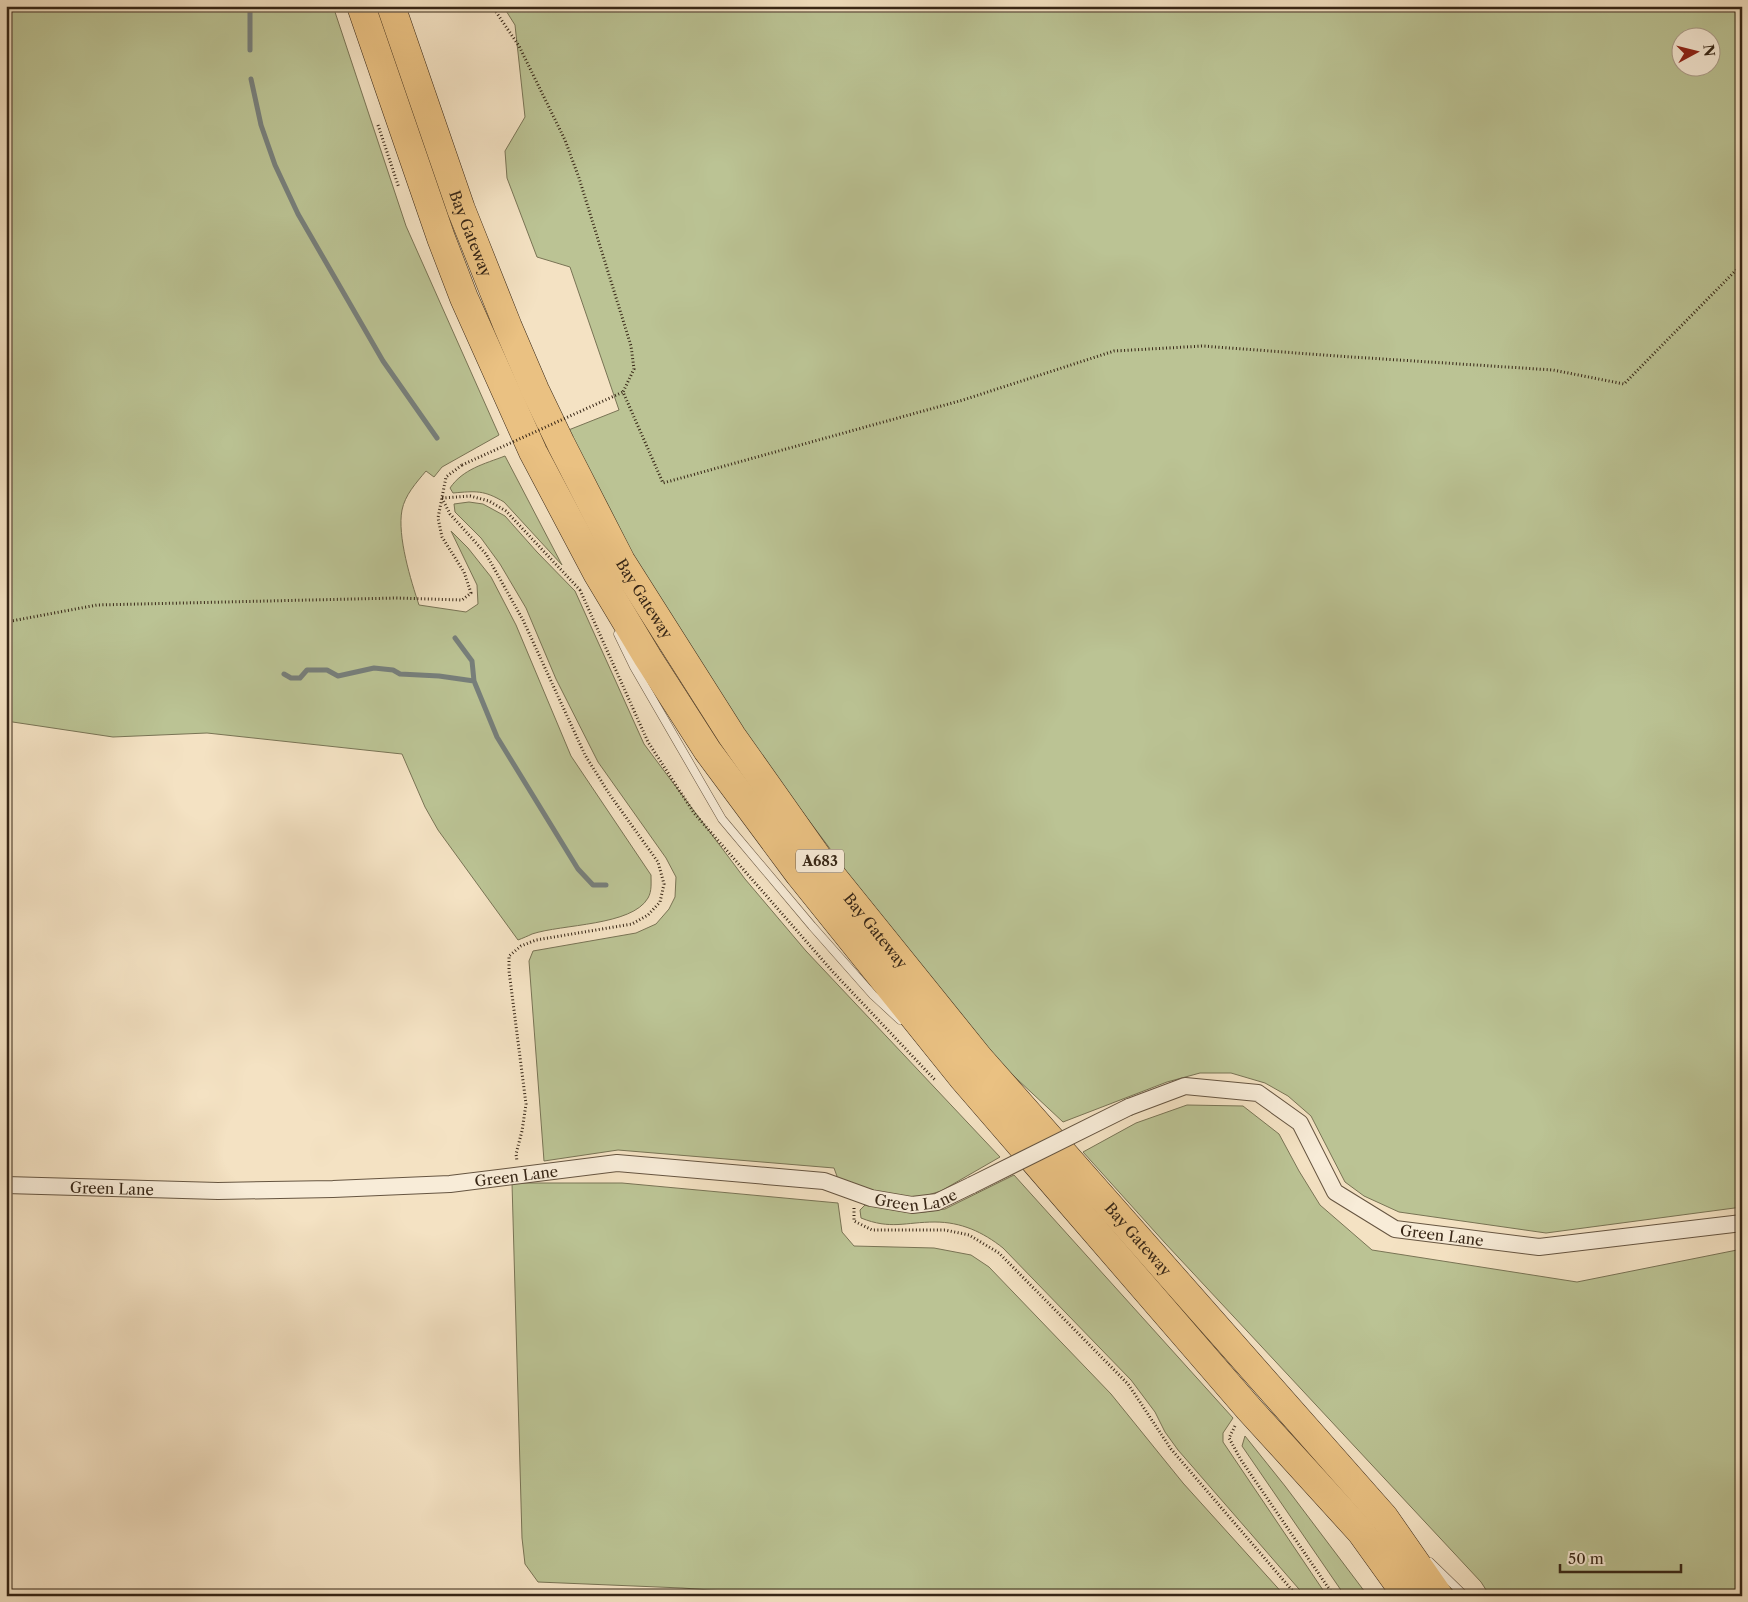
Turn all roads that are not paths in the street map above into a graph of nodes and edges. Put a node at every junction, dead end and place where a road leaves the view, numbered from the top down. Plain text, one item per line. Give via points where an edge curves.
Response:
1 (361, 6) edge
2 (391, 6) edge
3 (533, 452) junction
4 (600, 595) dead end
5 (613, 622) dead end
6 (907, 1026) dead end
7 (921, 1039) dead end
8 (962, 1077) junction
9 (6, 1185) edge
10 (1742, 1223) edge
11 (1384, 1517) junction
12 (1417, 1550) dead end
13 (1424, 1556) dead end
14 (1407, 1596) edge
15 (1439, 1596) edge
16 (1465, 1596) edge

1 - 3 highway, Bay Gateway / A683 via 457,280
2 - 11 highway, Bay Gateway / A683 via 461,209 535,390 621,561 732,736 821,862 979,1058
3 - 4 lane
3 - 8 highway, Bay Gateway / A683 via 597,573 707,750 799,874
5 - 6 lane via 634,667 722,819 873,995
7 - 8 lane
8 - 14 highway, Bay Gateway / A683 via 1249,1409 1361,1532
9 - 10 street, Green Lane, bridge via 285,1191 450,1184 618,1163 824,1181 871,1198 912,1205 937,1202 1129,1107 1185,1086 1258,1093 1300,1123 1335,1192 1395,1229 1539,1247
11 - 12 lane
11 - 15 highway, Bay Gateway / A683
13 - 16 lane

